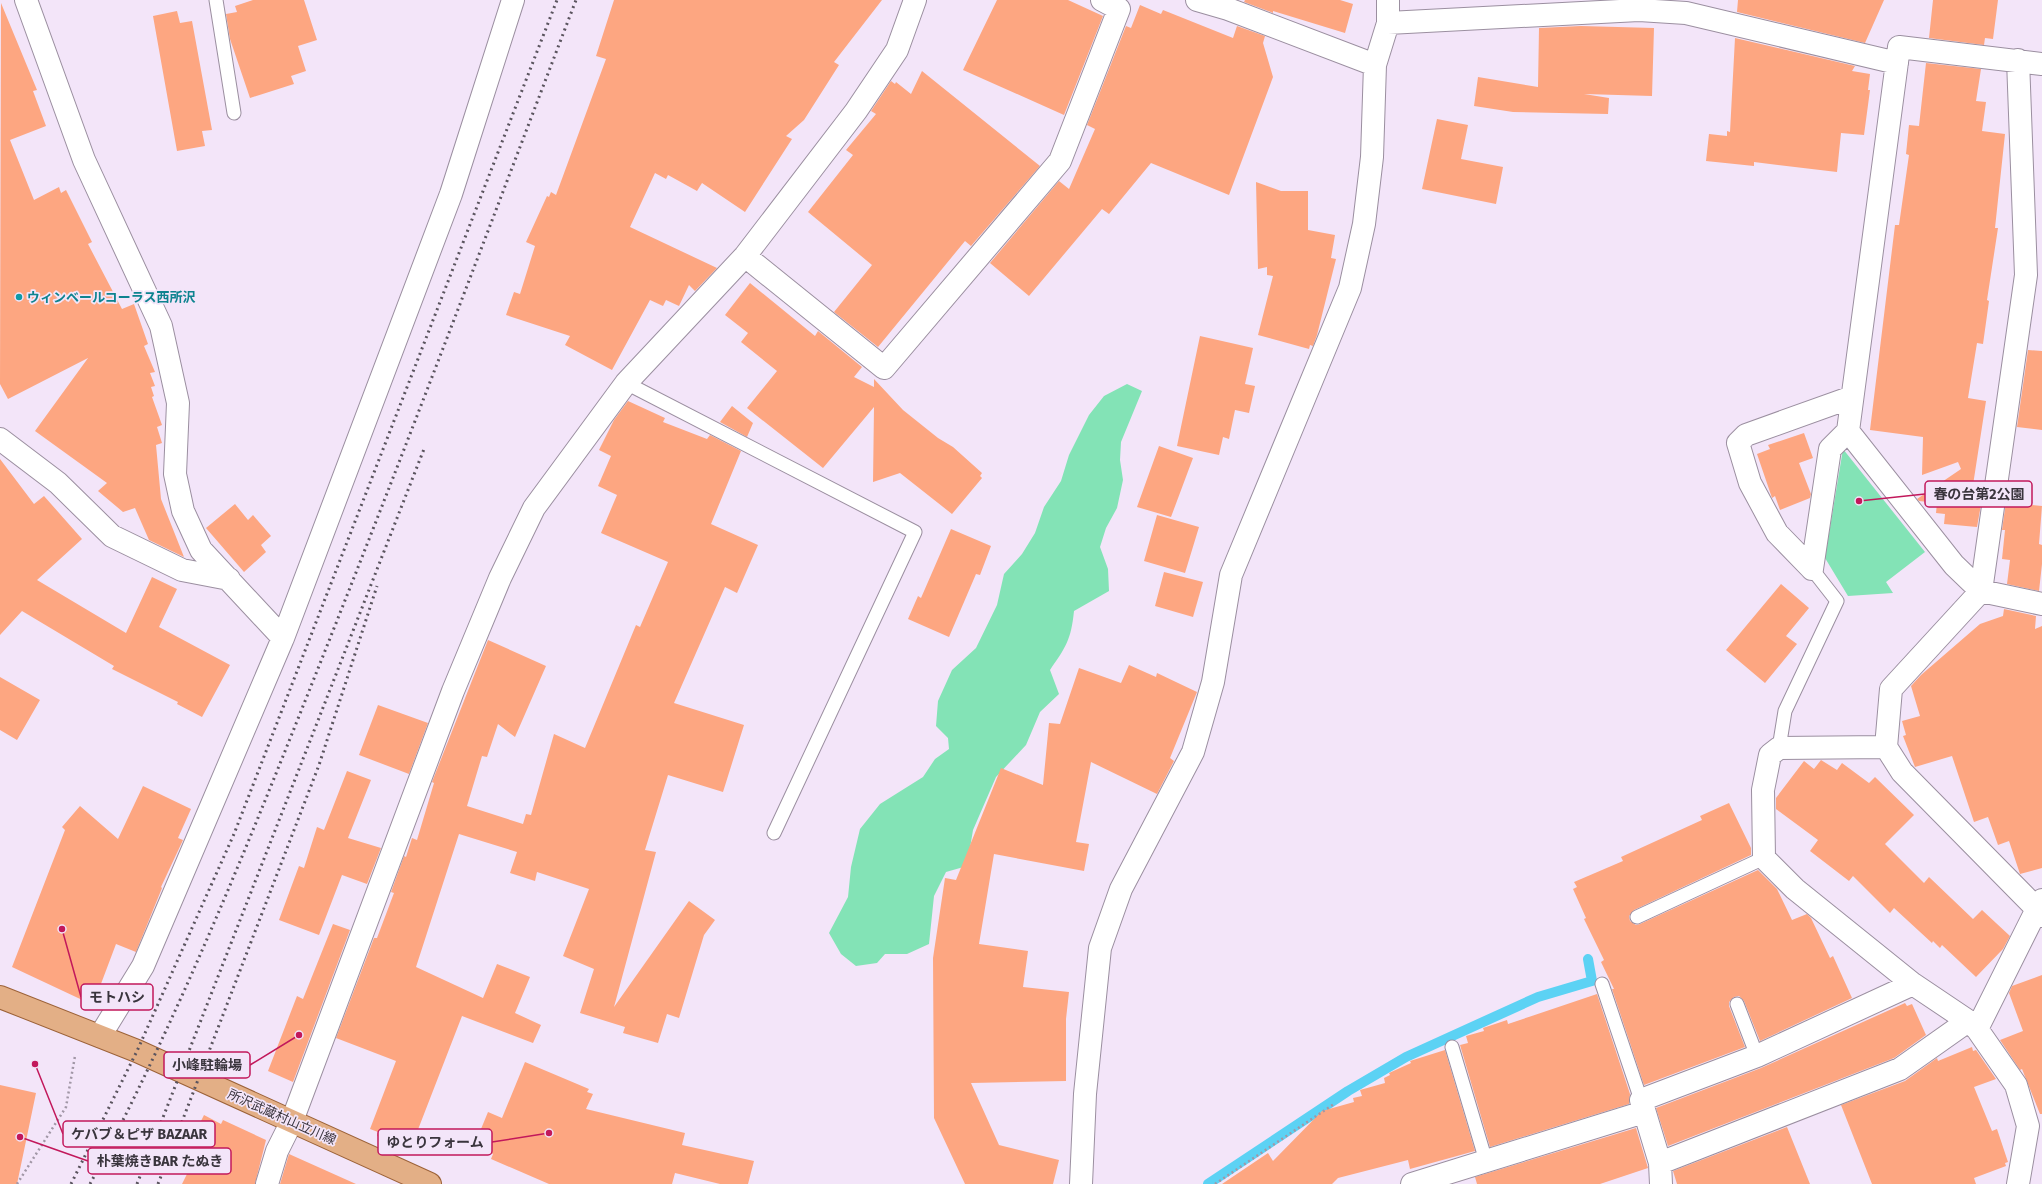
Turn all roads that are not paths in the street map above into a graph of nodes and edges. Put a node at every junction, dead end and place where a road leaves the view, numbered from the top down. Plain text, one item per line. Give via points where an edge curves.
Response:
1 (26, 0) edge
2 (216, 0) edge
3 (513, 0) edge
4 (915, 0) edge
5 (1102, 0) edge
6 (1197, 0) edge
7 (1388, 0) edge
8 (1689, 7) edge
9 (1388, 23) junction
10 (2018, 60) junction
11 (1897, 62) junction
12 (2042, 64) edge
13 (1375, 65) junction
14 (234, 113) dead end
15 (745, 256) junction
16 (626, 383) junction
17 (1852, 397) junction
18 (1848, 431) junction
19 (0, 439) edge
20 (1812, 569) junction
21 (229, 579) junction
22 (1981, 591) junction
23 (2042, 604) edge
24 (283, 638) junction
25 (1886, 747) junction
26 (1779, 748) junction
27 (774, 833) dead end
28 (1764, 858) junction
29 (2040, 909) edge
30 (1637, 917) dead end
31 (1602, 984) dead end
32 (1913, 984) junction
33 (0, 997) edge
34 (1737, 1004) dead end
35 (1973, 1025) junction
36 (100, 1036) junction
37 (1452, 1047) dead end
38 (1757, 1056) junction
39 (1642, 1106) junction
40 (292, 1121) junction
41 (1486, 1161) junction
42 (1661, 1174) edge
43 (267, 1184) edge
44 (430, 1184) edge
45 (1081, 1184) edge
46 (1412, 1184) edge
47 (2018, 1184) edge

1 - 21 street via 84,160 161,326 178,404 175,474 183,511 201,550
2 - 14 lane
3 - 24 street via 451,194
4 - 15 street via 897,50 861,105
5 - 15 street via 1120,9 1060,161 884,368
6 - 13 street via 1228,9
7 - 9 street
8 - 9 street
8 - 11 street
9 - 13 street
10 - 11 street via 1899,47
10 - 12 street
10 - 22 street via 2026,275
11 - 17 street
13 - 45 street via 1372,157 1364,224 1350,288 1231,575 1213,682 1193,752 1121,890 1100,948 1085,1094
15 - 16 street
16 - 27 lane via 915,532
16 - 40 street via 534,508 500,578 453,691
17 - 18 street
17 - 20 street via 1746,435 1738,443 1750,483 1777,533
18 - 20 street via 1830,449
18 - 22 street via 1954,564
19 - 21 street via 58,483 112,536 182,570
20 - 26 lane via 1836,601 1785,711
21 - 24 street
22 - 23 street
22 - 25 street via 1891,689
24 - 36 street via 143,966
25 - 26 street
25 - 29 street via 1902,772
26 - 28 street via 1770,755 1763,790
28 - 30 lane
28 - 32 street via 1795,889
29 - 35 street
31 - 39 lane
32 - 35 street
32 - 38 street
33 - 36 main road, 所沢武蔵村山立川線
34 - 38 lane
35 - 42 street via 1900,1069
35 - 47 street via 2016,1085 2028,1126
36 - 40 main road, 所沢武蔵村山立川線 via 137,1050
37 - 41 lane
38 - 39 street
39 - 41 street
39 - 42 street
40 - 43 street via 277,1151
40 - 44 main road, 所沢武蔵村山立川線
41 - 46 street

